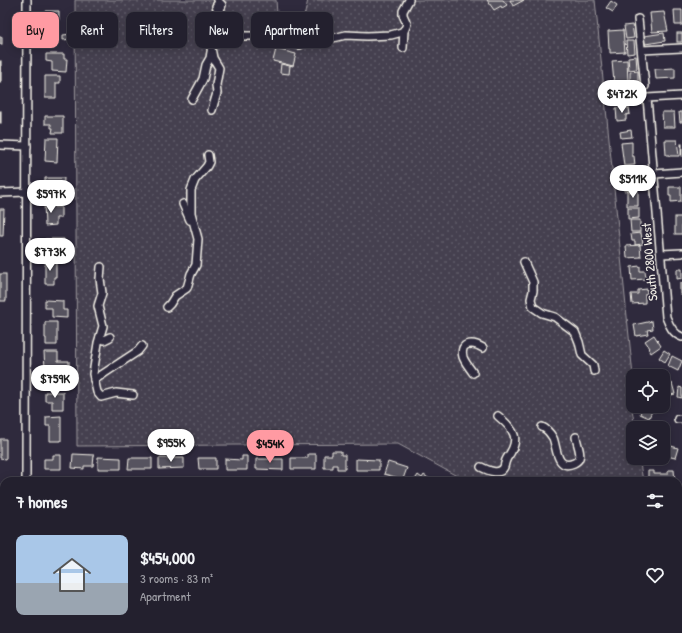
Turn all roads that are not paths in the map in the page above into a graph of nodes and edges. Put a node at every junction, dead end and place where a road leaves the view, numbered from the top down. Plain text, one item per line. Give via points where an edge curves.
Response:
1 (27, 0) edge
2 (409, 0) edge
3 (638, 19) dead end
4 (404, 30) junction
5 (243, 35) edge
6 (211, 48) edge
7 (403, 48) dead end
8 (682, 48) edge
9 (642, 50) junction
10 (212, 56) junction
11 (646, 86) dead end
12 (682, 96) edge
13 (192, 99) dead end
14 (212, 110) dead end
15 (0, 145) edge
16 (27, 146) junction
17 (208, 155) dead end
18 (682, 172) edge
19 (654, 174) junction
20 (27, 192) junction
21 (0, 193) edge
22 (682, 253) edge
23 (661, 254) junction
24 (524, 262) dead end
25 (101, 267) dead end
26 (167, 307) dead end
27 (100, 336) junction
28 (110, 337) dead end
29 (682, 337) edge
30 (142, 346) dead end
31 (484, 348) dead end
32 (594, 371) dead end
33 (473, 373) dead end
34 (94, 380) junction
35 (133, 395) dead end
36 (498, 416) dead end
37 (542, 427) dead end
38 (576, 438) dead end
39 (481, 467) dead end
40 (26, 477) edge

1 - 16 street
2 - 4 street via 403,11 406,24
3 - 9 street
4 - 5 street via 381,38 346,34 320,41 307,41 300,45 286,36
4 - 7 street
6 - 10 street
8 - 9 street
9 - 11 street
10 - 13 street
10 - 14 street via 219,68 217,93
12 - 19 street, South 2800 West via 647,98
15 - 16 street
16 - 20 street
17 - 26 street via 209,162 191,187 186,208 198,239 196,265 186,288 175,296
18 - 19 street
19 - 23 street, South 2800 West
20 - 21 street
20 - 40 street
22 - 23 street
23 - 29 street, South 2800 West via 666,317 670,328
24 - 32 street via 533,282 533,307 558,318 575,332 582,354 593,365
25 - 27 street via 102,293 98,306 103,326
27 - 28 street via 104,340
27 - 34 street
30 - 34 street
31 - 33 street via 471,343 464,346 464,360
34 - 35 street via 101,397 116,393
36 - 39 street via 514,433 514,447 501,470 494,472
37 - 38 street via 551,434 556,455 564,463 572,464 580,457

